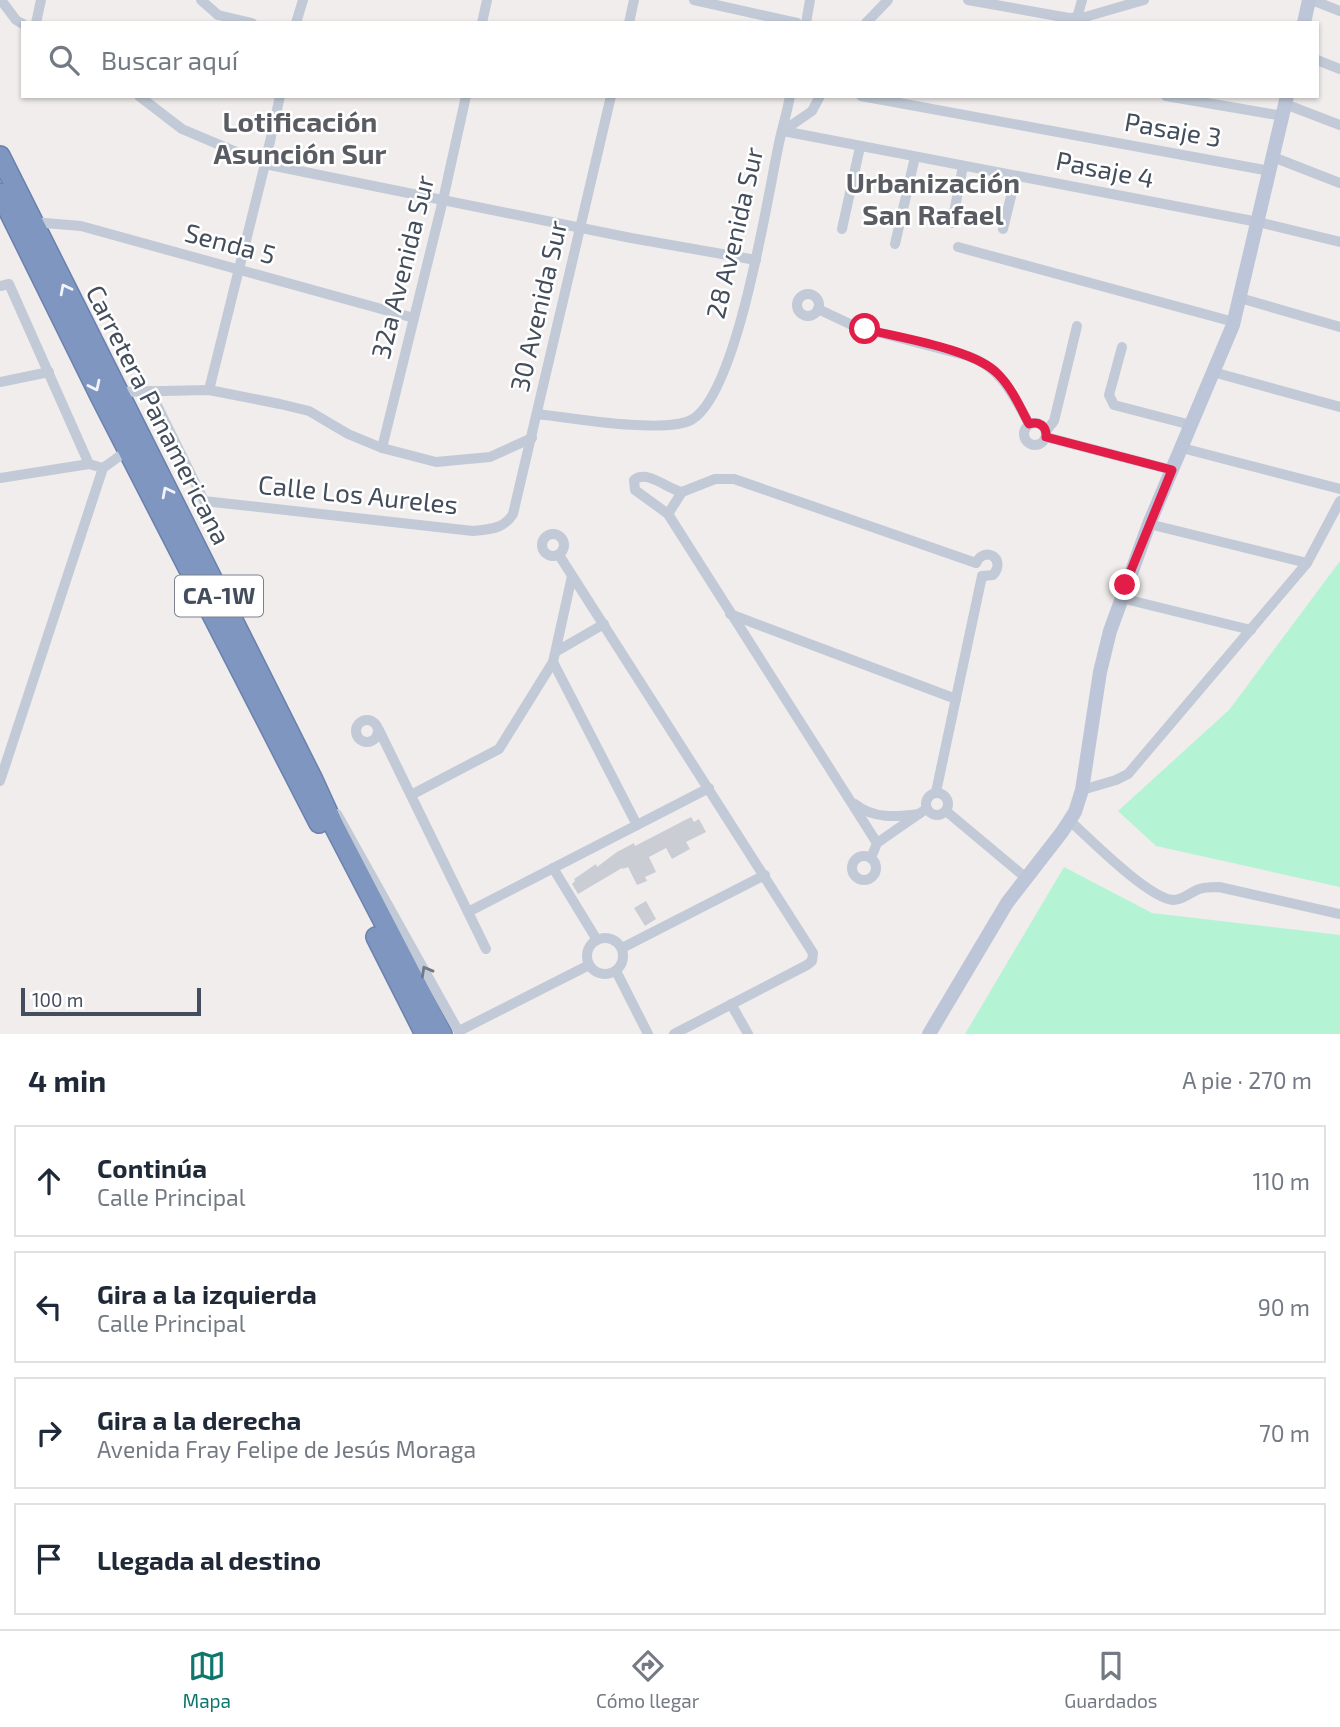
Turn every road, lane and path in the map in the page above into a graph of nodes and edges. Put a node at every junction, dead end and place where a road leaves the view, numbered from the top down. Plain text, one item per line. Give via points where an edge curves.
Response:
1 (1, 0) edge
2 (41, 0) edge
3 (201, 0) edge
4 (303, 0) edge
5 (487, 0) edge
6 (634, 0) edge
7 (694, 0) edge
8 (810, 0) edge
9 (888, 0) edge
10 (1034, 0) edge
11 (1082, 0) edge
12 (1144, 0) edge
13 (1310, 0) edge
14 (975, 1) edge
15 (1340, 11) edge
16 (1031, 12) junction
17 (1073, 20) edge
18 (36, 21) edge
19 (244, 21) edge
20 (297, 21) edge
21 (482, 21) edge
22 (629, 21) edge
23 (788, 21) edge
24 (806, 21) edge
25 (868, 21) edge
26 (1305, 21) edge
27 (21, 23) edge
28 (1319, 61) edge
29 (1340, 69) edge
30 (142, 98) edge
31 (280, 98) edge
32 (466, 98) edge
33 (611, 98) edge
34 (790, 98) edge
35 (819, 98) edge
36 (873, 98) edge
37 (1192, 98) edge
38 (1285, 105) edge
39 (1340, 125) edge
40 (783, 131) junction
41 (860, 147) junction
42 (0, 156) edge
43 (915, 157) junction
44 (265, 164) junction
45 (1272, 164) junction
46 (963, 166) junction
47 (1016, 176) junction
48 (1340, 183) edge
49 (0, 193) edge
50 (443, 200) junction
51 (32, 222) junction
52 (1258, 222) junction
53 (952, 223) dead end
54 (581, 228) junction
55 (842, 229) dead end
56 (1003, 229) dead end
57 (1340, 242) edge
58 (895, 244) dead end
59 (958, 247) dead end
60 (756, 260) junction
61 (239, 271) junction
62 (0, 286) edge
63 (1240, 298) junction
64 (818, 309) dead end
65 (414, 318) junction
66 (1234, 321) junction
67 (1077, 326) dead end
68 (1340, 327) edge
69 (1122, 347) dead end
70 (49, 372) junction
71 (1213, 372) junction
72 (0, 382) edge
73 (209, 390) junction
74 (149, 391) junction
75 (117, 392) junction
76 (1340, 407) edge
77 (538, 414) junction
78 (1029, 424) junction
79 (1191, 425) junction
80 (1046, 434) junction
81 (532, 438) junction
82 (382, 448) junction
83 (1182, 448) junction
84 (128, 450) junction
85 (89, 464) junction
86 (103, 468) junction
87 (1172, 470) junction
88 (0, 478) edge
89 (1340, 489) edge
90 (682, 492) junction
91 (1340, 501) edge
92 (668, 514) junction
93 (507, 524) joint
94 (1149, 524) junction
95 (559, 555) dead end
96 (976, 563) junction
97 (1307, 563) junction
98 (572, 576) junction
99 (982, 576) junction
100 (1121, 598) junction
101 (730, 614) junction
102 (604, 624) junction
103 (1251, 630) junction
104 (555, 657) junction
105 (956, 699) junction
106 (379, 730) dead end
107 (0, 781) edge
108 (709, 788) junction
109 (1082, 790) junction
110 (936, 792) junction
111 (411, 795) junction
112 (848, 798) junction
113 (923, 811) junction
114 (946, 811) junction
115 (1070, 821) junction
116 (637, 825) junction
117 (877, 843) junction
118 (871, 858) dead end
119 (553, 868) junction
120 (765, 875) junction
121 (1026, 878) junction
122 (468, 912) junction
123 (1340, 914) edge
124 (597, 940) junction
125 (486, 948) dead end
126 (622, 948) junction
127 (589, 965) junction
128 (616, 971) junction
129 (731, 1004) junction
130 (454, 1033) edge
131 (425, 1034) edge
132 (648, 1034) edge
133 (674, 1034) edge
134 (748, 1034) edge
135 (929, 1034) edge

1 - 27 street
2 - 18 street
3 - 19 street via 218,15
4 - 20 street
5 - 21 street
6 - 22 street
7 - 23 street
8 - 24 street
9 - 25 street
10 - 16 street
11 - 17 street
12 - 17 street
13 - 15 street
13 - 26 street
14 - 16 street
16 - 17 street
28 - 29 street
30 - 44 street via 182,129
31 - 44 street
32 - 50 street, 32a Avenida Sur
33 - 54 street, 30 Avenida Sur
34 - 40 street, 28 Avenida Sur
35 - 40 street via 812,111
36 - 45 street, Pasaje 3
37 - 38 street
38 - 39 street
38 - 45 street
40 - 41 street, Pasaje 4
40 - 60 street, 28 Avenida Sur
41 - 43 street, Pasaje 4
41 - 55 street
42 - 51 highway, Carretera Panamericana / CA-1W
43 - 46 street, Pasaje 4
43 - 58 street
44 - 50 street
44 - 61 street
45 - 48 street
45 - 52 street
46 - 47 street, Pasaje 4
46 - 53 street
47 - 52 street, Pasaje 4
47 - 56 street
49 -> 84 highway, Carretera Panamericana / CA-1W
50 - 54 street
50 - 65 street, 32a Avenida Sur
51 - 61 street, Senda 5 via 81,226
75 -> 51 highway, Carretera Panamericana / CA-1W
52 - 57 street, Pasaje 4
52 - 63 street
54 - 60 street
54 - 77 street, 30 Avenida Sur
59 - 66 street
60 - 77 street, 28 Avenida Sur via 724,369 712,397 691,420 655,426
61 - 65 street, Senda 5
61 - 73 street
62 - 70 street via 9,284
63 - 66 street
63 - 68 street
64 - 78 street via 844,323 979,360 1004,381
65 - 82 street, 32a Avenida Sur
66 - 71 street
67 - 80 street via 1054,421
69 - 79 street via 1109,395 1114,405
70 - 72 street
70 - 85 street
71 - 76 street
71 - 79 street
73 - 74 street
73 - 82 street via 309,411
74 - 75 street
74 - 93 street, Calle Los Aureles via 204,501 473,531
130 -> 75 highway, Carretera Panamericana / CA-1W via 334,826
77 - 81 street, 30 Avenida Sur
78 - 80 street via 1038,423
78 - 80 street via 1023,436 1030,445 1041,444
79 - 83 street
80 - 87 street
81 - 82 street via 497,455 449,461
81 - 93 street, 30 Avenida Sur
83 - 87 street
83 - 89 street
84 - 86 street
84 - 131 highway, Carretera Panamericana / CA-1W
85 - 86 street
85 - 88 street
86 - 107 street
87 - 94 street
90 - 92 street
90 - 92 street via 646,476 634,480 635,490
90 - 96 street via 715,479 734,479
91 - 97 street
92 - 101 street
94 - 97 street
94 - 100 street
95 - 98 street
96 - 99 street
96 - 99 street via 987,554 998,562 993,575
97 - 103 street
98 - 102 street
98 - 104 street
99 - 105 street
100 - 103 street
100 - 109 street via 1100,672
101 - 105 street
101 - 112 street
102 - 104 street
102 - 108 street
103 - 109 street via 1129,774
104 - 111 street via 494,754
104 - 116 street
105 - 110 street
106 - 111 street
108 - 116 street
108 - 120 street
109 - 115 street
110 - 113 street via 927,798
110 - 114 street via 946,797
111 - 122 street
112 - 113 street via 880,816
112 - 117 street
113 - 114 street via 936,815
113 - 117 street
114 - 121 street
115 - 121 street
115 - 123 street via 1165,899 1181,900 1205,887 1219,887
116 - 119 street
117 - 118 street
119 - 122 street
119 - 124 street
120 - 126 street
120 - 129 street via 813,957 807,965
121 - 135 street via 990,929
122 - 125 street
124 - 126 street via 614,940
124 - 127 street via 588,949
126 - 128 street via 623,959
127 - 128 street via 601,973
127 - 130 street
128 - 132 street
129 - 133 street
129 - 134 street

